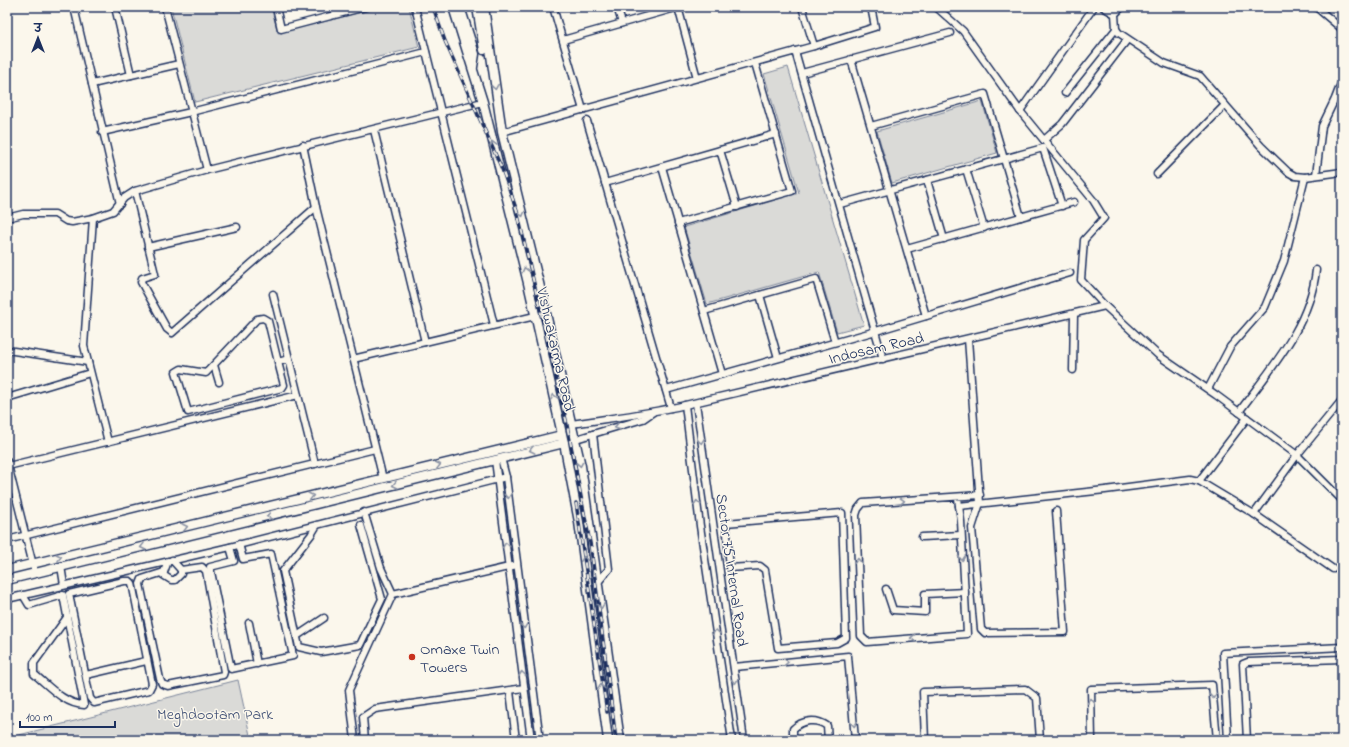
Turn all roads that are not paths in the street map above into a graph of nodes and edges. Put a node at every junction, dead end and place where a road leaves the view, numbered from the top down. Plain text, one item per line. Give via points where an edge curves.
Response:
1 (74, 7) edge
2 (115, 7) edge
3 (165, 7) edge
4 (276, 7) edge
5 (365, 7) edge
6 (415, 7) edge
7 (453, 7) edge
8 (460, 7) edge
9 (478, 7) edge
10 (484, 7) edge
11 (553, 7) edge
12 (617, 7) edge
13 (678, 7) edge
14 (802, 7) edge
15 (871, 7) edge
16 (936, 7) edge
17 (1094, 7) edge
18 (1103, 7) edge
19 (1122, 7) edge
20 (1316, 7) edge
21 (1115, 14) junction
22 (622, 23) junction
23 (1116, 29) junction
24 (1342, 29) edge
25 (950, 33) dead end
26 (563, 40) junction
27 (1127, 40) junction
28 (814, 46) junction
29 (426, 52) junction
30 (795, 52) junction
31 (851, 59) junction
32 (491, 63) junction
33 (755, 63) junction
34 (179, 64) junction
35 (473, 70) junction
36 (802, 74) junction
37 (131, 75) junction
38 (697, 78) junction
39 (1342, 81) edge
40 (92, 84) junction
41 (1065, 94) dead end
42 (483, 102) junction
43 (1225, 105) junction
44 (583, 110) junction
45 (1020, 111) junction
46 (191, 112) junction
47 (442, 112) junction
48 (587, 121) dead end
49 (871, 126) junction
50 (374, 130) junction
51 (102, 132) junction
52 (502, 132) junction
53 (776, 134) junction
54 (1044, 140) junction
55 (303, 145) junction
56 (720, 150) junction
57 (1004, 159) junction
58 (662, 167) junction
59 (966, 169) junction
60 (207, 170) junction
61 (1342, 172) edge
62 (1157, 174) dead end
63 (1316, 175) junction
64 (1305, 177) junction
65 (927, 180) junction
66 (605, 183) junction
67 (890, 190) junction
68 (135, 191) junction
69 (1074, 202) dead end
70 (120, 204) junction
71 (840, 204) junction
72 (1062, 206) junction
73 (737, 207) junction
74 (316, 208) junction
75 (1021, 217) junction
76 (7, 218) edge
77 (93, 218) junction
78 (678, 223) junction
79 (237, 227) dead end
80 (984, 228) junction
81 (944, 239) junction
82 (148, 248) junction
83 (907, 249) junction
84 (1316, 270) dead end
85 (1070, 273) dead end
86 (273, 294) dead end
87 (760, 295) junction
88 (1105, 306) junction
89 (704, 311) junction
90 (1074, 314) junction
91 (535, 316) junction
92 (926, 316) junction
93 (494, 325) junction
94 (876, 331) junction
95 (968, 339) junction
96 (425, 342) junction
97 (835, 342) junction
98 (7, 350) edge
99 (287, 350) junction
100 (276, 352) junction
101 (778, 358) junction
102 (289, 359) junction
103 (353, 359) junction
104 (883, 359) junction
105 (88, 362) junction
106 (278, 362) junction
107 (214, 365) junction
108 (1073, 370) dead end
109 (90, 373) junction
110 (722, 374) junction
111 (218, 382) dead end
112 (1208, 389) junction
113 (666, 390) junction
114 (298, 395) junction
115 (7, 398) edge
116 (1342, 400) edge
117 (696, 403) junction
118 (685, 405) junction
119 (671, 408) junction
120 (188, 412) junction
121 (653, 412) junction
122 (1239, 412) junction
123 (1247, 418) junction
124 (190, 422) junction
125 (572, 424) junction
126 (592, 434) junction
127 (563, 439) junction
128 (576, 439) junction
129 (108, 442) junction
130 (375, 449) junction
131 (1297, 455) junction
132 (498, 459) junction
133 (8, 464) edge
134 (315, 464) junction
135 (506, 477) junction
136 (383, 479) junction
137 (497, 479) junction
138 (1200, 481) junction
139 (980, 495) junction
140 (958, 498) junction
141 (1342, 500) edge
142 (980, 503) junction
143 (958, 506) junction
144 (1056, 511) dead end
145 (364, 512) junction
146 (1254, 514) junction
147 (317, 525) junction
148 (361, 525) dead end
149 (961, 535) junction
150 (26, 536) junction
151 (922, 537) dead end
152 (7, 540) edge
153 (239, 544) junction
154 (230, 547) junction
155 (170, 560) junction
156 (243, 560) junction
157 (234, 562) junction
158 (33, 563) junction
159 (517, 565) junction
160 (61, 566) junction
161 (509, 567) junction
162 (730, 568) junction
163 (1333, 569) dead end
164 (7, 570) edge
165 (181, 570) junction
166 (719, 570) junction
167 (164, 572) junction
168 (35, 573) junction
169 (105, 576) junction
170 (90, 579) junction
171 (7, 580) edge
172 (598, 582) junction
173 (64, 585) junction
174 (107, 585) junction
175 (93, 589) junction
176 (886, 589) dead end
177 (964, 592) junction
178 (392, 594) junction
179 (23, 595) junction
180 (7, 599) edge
181 (68, 616) junction
182 (324, 618) dead end
183 (249, 623) dead end
184 (297, 636) junction
185 (1342, 648) edge
186 (1342, 659) edge
187 (146, 661) junction
188 (257, 664) junction
189 (734, 666) junction
190 (86, 675) junction
191 (524, 688) junction
192 (510, 691) junction
193 (614, 700) junction
194 (603, 704) junction
195 (618, 725) junction
196 (606, 727) junction
197 (355, 740) edge
198 (365, 740) edge
199 (516, 740) edge
200 (531, 740) edge
201 (540, 740) edge
202 (608, 740) edge
203 (620, 740) edge
204 (732, 740) edge
205 (744, 740) edge
206 (792, 740) edge
207 (828, 740) edge
208 (855, 740) edge
209 (925, 740) edge
210 (1040, 740) edge
211 (1092, 740) edge
212 (1217, 740) edge
213 (1228, 740) edge
214 (1248, 740) edge

1 - 40 street
2 - 37 street
3 - 34 street
4 - 5 street via 281,29
6 - 29 street
7 - 35 main road, Vishwakarma Road
8 - 35 main road via 475,54
9 - 32 main road via 484,50
10 - 32 main road, Vishwakarma Road
11 - 26 street
12 - 22 street
13 - 22 street
13 - 38 street
14 - 28 street
15 - 28 street via 875,26
16 - 45 street via 963,31
17 - 45 street
18 - 21 street
19 - 21 street
20 - 24 street
21 - 23 street
22 - 26 street
23 - 27 street
23 - 41 street
25 - 31 street
26 - 44 street
27 - 43 street via 1164,63 1200,76
27 - 54 street via 1062,124
28 - 30 street
29 - 46 street
29 - 47 street
30 - 33 street
30 - 36 street
31 - 36 street
31 - 49 street
32 -> 52 main road, Vishwakarma Road
33 - 38 street
33 - 53 street
34 - 37 street
34 - 46 street
35 - 42 main road, Vishwakarma Road
36 - 71 street
37 - 40 street
38 - 44 street
39 - 63 street via 1322,126
40 - 51 street
42 - 47 street
91 -> 42 main road, Vishwakarma Road
43 - 62 street
43 - 64 street via 1278,163 1295,176
44 - 52 street
45 - 54 street
46 - 51 street
46 - 60 street
47 - 50 street
47 - 93 street
48 - 66 street
49 - 57 street via 985,94
49 - 67 street
50 - 55 street
50 - 96 street
51 - 70 street
52 -> 125 main road, Vishwakarma Road
53 - 56 street
53 - 73 street via 792,191
54 - 88 street via 1093,200 1104,218 1084,240 1081,280
55 - 60 street
55 - 74 street
56 - 58 street
56 - 73 street
57 - 59 street
57 - 72 street via 1043,148
57 - 75 street
58 - 66 street
58 - 78 street
59 - 65 street
59 - 80 street
60 - 68 street
61 - 63 street
63 - 64 street
64 - 112 street via 1284,261 1265,307 1230,347
65 - 67 street
65 - 81 street
66 - 113 street
67 - 71 street
67 - 83 street
68 - 70 street via 127,195
68 - 82 street
69 - 72 street
70 - 77 street via 113,212
71 - 94 street
72 - 75 street
73 - 78 street
74 - 82 street via 172,333 167,329 141,282 142,278 155,274
74 - 103 street
75 - 80 street
76 - 77 street via 23,214 56,214 72,222
77 - 105 street via 84,346
78 - 89 street
79 - 82 street
80 - 81 street
81 - 83 street
83 - 92 street
84 - 122 street via 1313,293 1296,334
85 - 92 street
86 - 99 street
87 - 89 street
87 - 97 street via 816,279
87 - 101 street
88 - 90 street, Indosam Road
88 - 112 street via 1158,355
89 - 110 street
90 - 95 street, Indosam Road
90 - 108 street
91 - 93 street
127 -> 91 main road, Vishwakarma Road
92 - 94 street
93 - 96 street
94 - 97 street
94 - 104 street
95 - 104 street, Indosam Road
95 - 139 street
96 - 103 street
97 - 101 street
98 - 105 street
99 - 100 street
99 - 102 street
100 - 106 street
100 - 107 street via 268,321 263,318 257,319
101 - 110 street
102 - 106 street
102 - 114 street
103 - 130 street
104 - 117 street, Indosam Road
105 - 109 street
106 - 120 street via 284,385 282,388
107 - 111 street
107 - 120 street via 206,373 181,369 176,372
109 - 115 street
109 - 129 street
110 - 113 street
112 - 122 street
113 - 119 street
114 - 124 street
114 - 134 street
116 - 131 street
117 - 118 street, Indosam Road
117 -> 166 street, Sector 75 Internal Road
118 - 119 street, Indosam Road
204 -> 118 street, Sector 75 Internal Road
119 - 121 street, Indosam Road
120 - 124 street
121 - 125 street, Indosam Road
121 -> 126 street, Indosam Road via 643,419
122 - 123 street
123 - 131 street
123 - 138 street
124 - 129 street
125 - 128 main road, Vishwakarma Road
126 - 128 street, Indosam Road
126 - 172 street via 609,569
127 -> 132 main road
136 -> 127 main road
194 -> 127 main road, Vishwakarma Road via 579,522
128 -> 172 main road, Vishwakarma Road
129 - 133 street
130 - 134 street
130 - 136 street
131 - 141 street
131 - 146 street
132 - 135 street
132 - 137 street
132 -> 160 main road
133 - 150 street
134 - 150 street
135 - 137 street
135 -> 159 street
158 -> 136 main road
137 - 145 street
161 -> 137 street
138 - 142 street via 1181,479
138 - 146 street
139 - 140 street
139 - 142 street
140 - 143 street
177 -> 140 street via 967,634 866,642 861,636 856,515 858,508 863,503
142 - 143 street
142 - 144 street via 972,528 981,629 985,633 1065,632
143 - 149 street
145 - 147 street
145 - 178 street via 381,568
146 - 163 street
147 - 153 street
147 - 184 street via 283,571
148 - 184 street via 382,599 360,645 321,652 299,647
149 - 151 street
149 -> 177 street
150 - 152 street
150 - 158 street
153 - 154 street
153 - 156 street
154 - 155 street
154 - 157 street
155 - 165 street
155 - 167 street
155 - 169 street
156 - 157 street
156 - 188 street via 272,554 293,656
157 - 188 street via 210,567 231,669
158 - 164 main road
158 - 168 street
159 - 161 street
159 -> 201 street
160 - 168 main road
160 - 173 street
161 - 178 street
191 -> 161 street
162 - 162 street via 726,523 842,513 846,638 837,644 778,648 765,570 760,566
162 - 166 street
165 - 167 street via 181,574 175,580 166,578
165 - 167 street via 202,567 206,571 224,672 223,675 168,686 162,684 160,679 140,584 142,578
166 - 189 street, Sector 75 Internal Road
168 - 171 main road
169 - 170 street
169 - 174 street
170 - 173 street
170 - 175 street
172 -> 193 main road, Vishwakarma Road
173 - 179 street
174 - 175 street
174 - 187 street via 124,580 132,583
175 - 190 street via 69,594
176 - 177 street via 893,610 925,612 925,594
178 - 197 street via 349,690
179 - 180 street
179 - 181 street via 29,605 63,595
181 - 181 street via 76,660 84,705 76,705 66,700 34,674 34,663
182 - 184 street
183 - 188 street
185 - 213 street via 1223,653
186 - 214 street via 1243,664
187 - 190 street
187 - 190 street via 152,684 149,690 94,703 90,698
189 -> 205 street, Sector 75 Internal Road
189 -> 208 street via 848,656
191 - 192 street
191 - 200 street
192 - 198 street via 375,709 363,717
192 - 199 street
193 - 194 main road via 610,704
193 - 195 main road, Vishwakarma Road
194 - 196 main road, Vishwakarma Road
195 - 196 main road via 613,723
195 - 203 main road, Vishwakarma Road
196 - 202 main road, Vishwakarma Road
206 - 207 street via 792,729 805,722 820,722 827,726
209 - 210 street via 923,692 1025,689 1037,698
211 -> 212 street via 1091,689 1212,685

